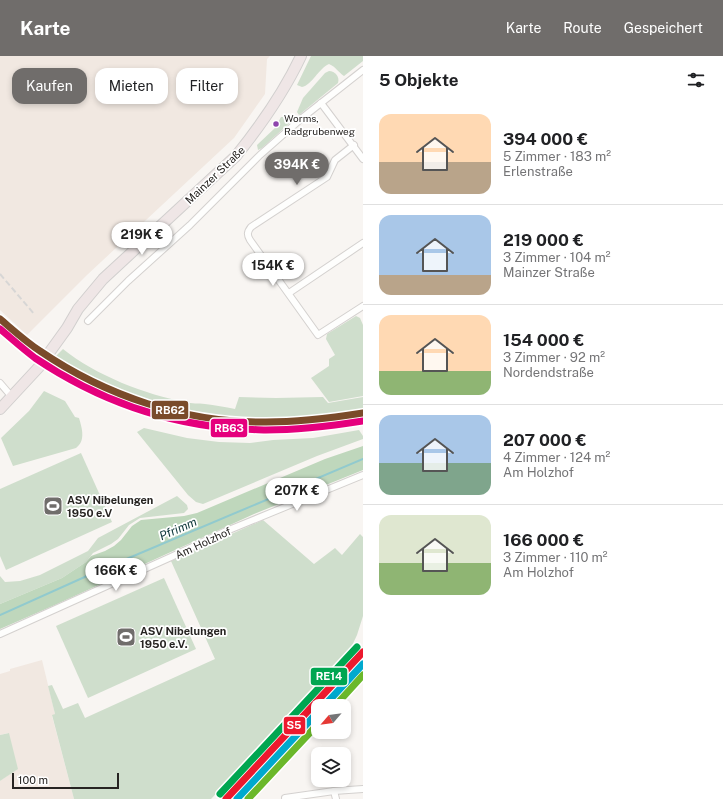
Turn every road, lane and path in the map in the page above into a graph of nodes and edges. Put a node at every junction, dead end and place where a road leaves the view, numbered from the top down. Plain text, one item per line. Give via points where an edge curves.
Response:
1 (301, 56) edge
2 (363, 70) edge
3 (321, 103) junction
4 (354, 145) junction
5 (363, 159) edge
6 (363, 243) edge
7 (289, 293) junction
8 (362, 307) edge
9 (363, 314) edge
10 (88, 321) dead end
11 (48, 353) tunnel mouth
12 (39, 367) tunnel mouth
13 (0, 383) edge
14 (12, 397) junction
15 (0, 409) edge
16 (363, 475) edge
17 (0, 634) edge
18 (363, 789) edge
19 (334, 791) junction
20 (285, 798) edge
21 (336, 799) edge

1 - 11 main road, Mainzer Straße via 267,116 236,156 103,279 78,309
2 - 3 street, Mainzer Straße
3 - 4 street
3 - 10 street, Mainzer Straße via 260,155
4 - 5 street
4 - 7 street via 335,160 327,177 248,232 250,240
6 - 7 street
7 - 8 street via 318,335
8 - 9 street
12 - 14 main road
13 - 14 street
14 - 15 main road
16 - 17 street, Am Holzhof via 224,532
18 - 19 street
19 - 20 street
19 - 21 street

